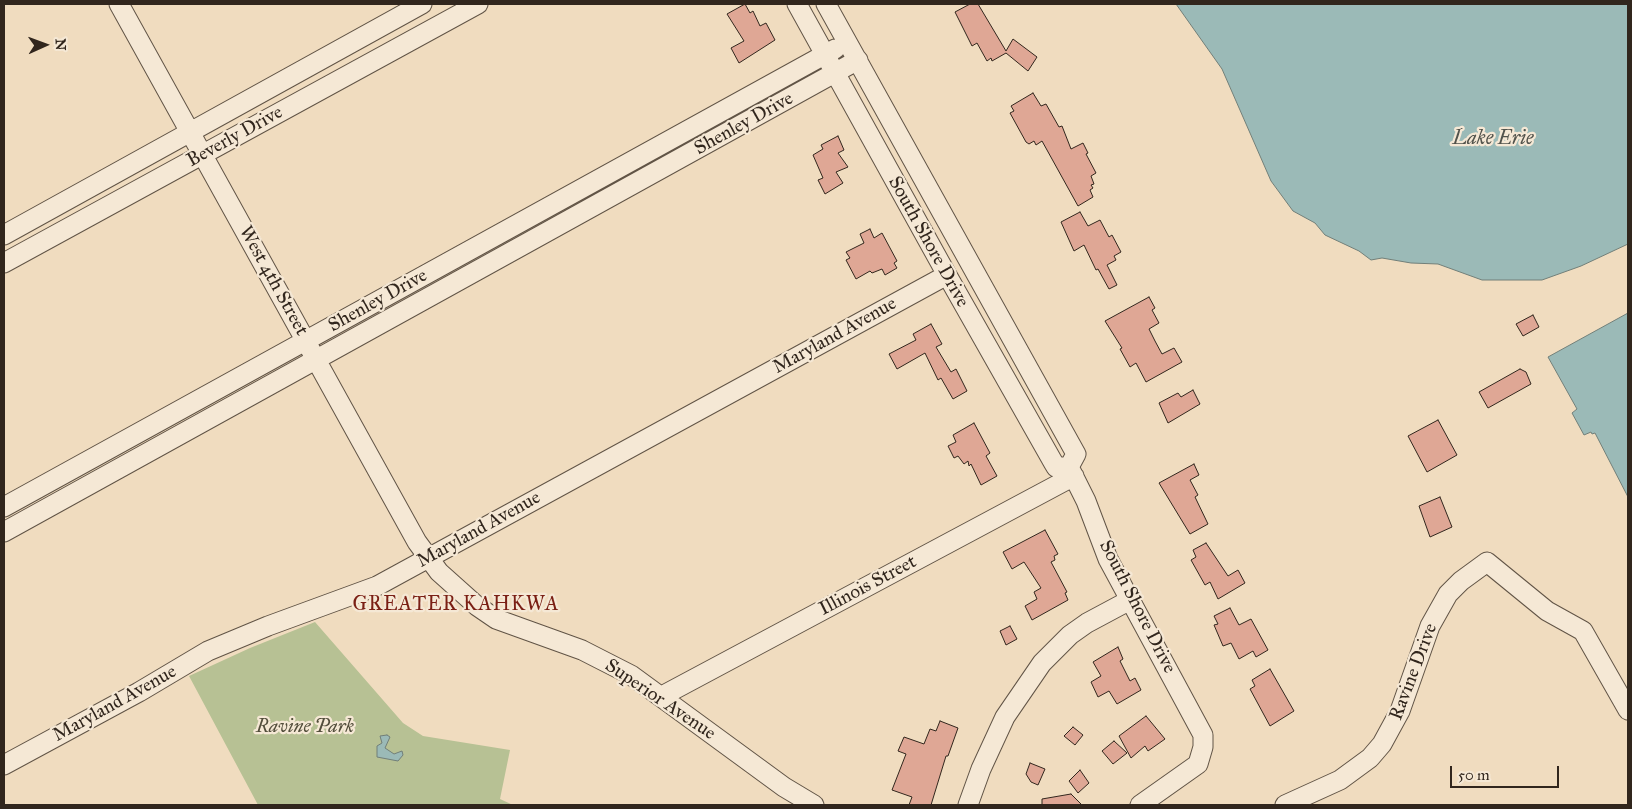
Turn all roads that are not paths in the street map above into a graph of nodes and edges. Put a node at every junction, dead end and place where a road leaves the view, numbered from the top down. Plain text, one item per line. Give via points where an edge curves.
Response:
1 (119, 4) edge
2 (422, 4) edge
3 (797, 4) edge
4 (826, 4) edge
5 (469, 6) edge
6 (848, 43) junction
7 (825, 55) junction
8 (858, 60) junction
9 (835, 74) junction
10 (192, 131) junction
11 (204, 154) junction
12 (568, 196) junction
13 (578, 216) junction
14 (4, 235) edge
15 (4, 264) edge
16 (946, 275) junction
17 (306, 341) junction
18 (317, 360) junction
19 (1072, 471) junction
20 (58, 478) junction
21 (68, 497) junction
22 (4, 507) edge
23 (4, 532) edge
24 (428, 558) junction
25 (1130, 600) junction
26 (662, 696) junction
27 (1628, 710) edge
28 (4, 765) edge
29 (814, 805) edge
30 (968, 805) edge
31 (1140, 805) edge
32 (1285, 805) edge

1 - 10 street, West 4th Street
2 - 10 street, Beverly Drive
3 - 7 street, South Shore Drive
4 - 6 street, South Shore Drive
5 - 11 street, Beverly Drive
6 - 7 street, Shenley Drive
6 - 8 street, South Shore Drive
7 - 9 street, South Shore Drive
7 - 12 street, Shenley Drive
8 - 9 street, Shenley Drive
8 - 19 street, South Shore Drive via 1076,454
9 - 13 street, Shenley Drive
9 - 16 street, South Shore Drive
10 - 11 street, West 4th Street
10 - 14 street, Beverly Drive
11 - 15 street, Beverly Drive
11 - 17 street, West 4th Street
12 - 13 street
12 - 17 street, Shenley Drive
13 - 18 street, Shenley Drive
16 - 19 street, South Shore Drive via 1056,467
16 - 24 street, Maryland Avenue
17 - 18 street, West 4th Street
17 - 20 street, Shenley Drive
18 - 21 street, Shenley Drive
18 - 24 street, West 4th Street
19 - 25 street, South Shore Drive via 1108,559
19 - 26 street, Illinois Street
20 - 21 street
20 - 22 street, Shenley Drive
21 - 23 street, Shenley Drive
24 - 26 street, Superior Avenue via 452,586 496,619 582,650
24 - 28 street, Maryland Avenue via 360,593 208,651
25 - 30 street via 1070,635 1042,663 1005,717
25 - 31 street, South Shore Drive via 1203,735 1198,764
26 - 29 street, Superior Avenue via 784,787
27 - 32 street, Ravine Drive via 1583,631 1547,611 1487,562 1448,594 1430,626 1400,711 1382,744 1370,758 1340,780

